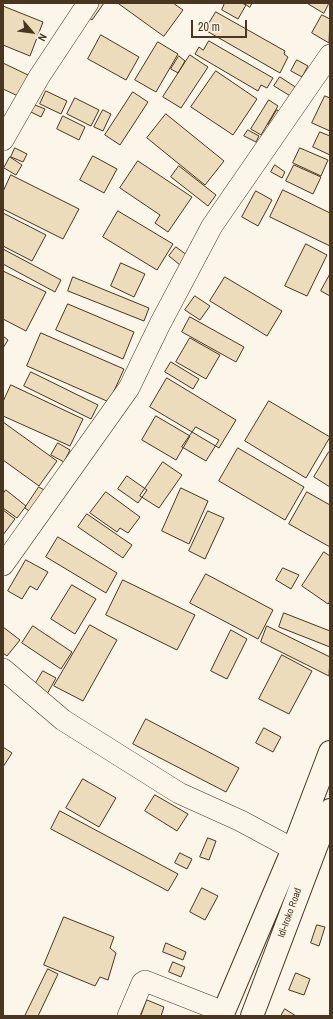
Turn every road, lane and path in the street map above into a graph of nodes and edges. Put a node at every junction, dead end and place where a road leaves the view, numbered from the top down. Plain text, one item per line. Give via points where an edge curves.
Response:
1 (88, 3) edge
2 (330, 55) edge
3 (3, 140) edge
4 (3, 565) edge
5 (3, 669) edge
6 (330, 752) edge
7 (330, 813) edge
8 (293, 849) junction
9 (223, 1014) edge
10 (128, 1016) edge
11 (252, 1016) edge

1 - 3 street via 39,77
2 - 4 street via 212,226 129,388
5 - 8 street via 63,720 172,789
6 - 8 highway
7 - 11 highway, Idi-Iroko Road
8 - 9 highway
9 - 10 street via 145,981

